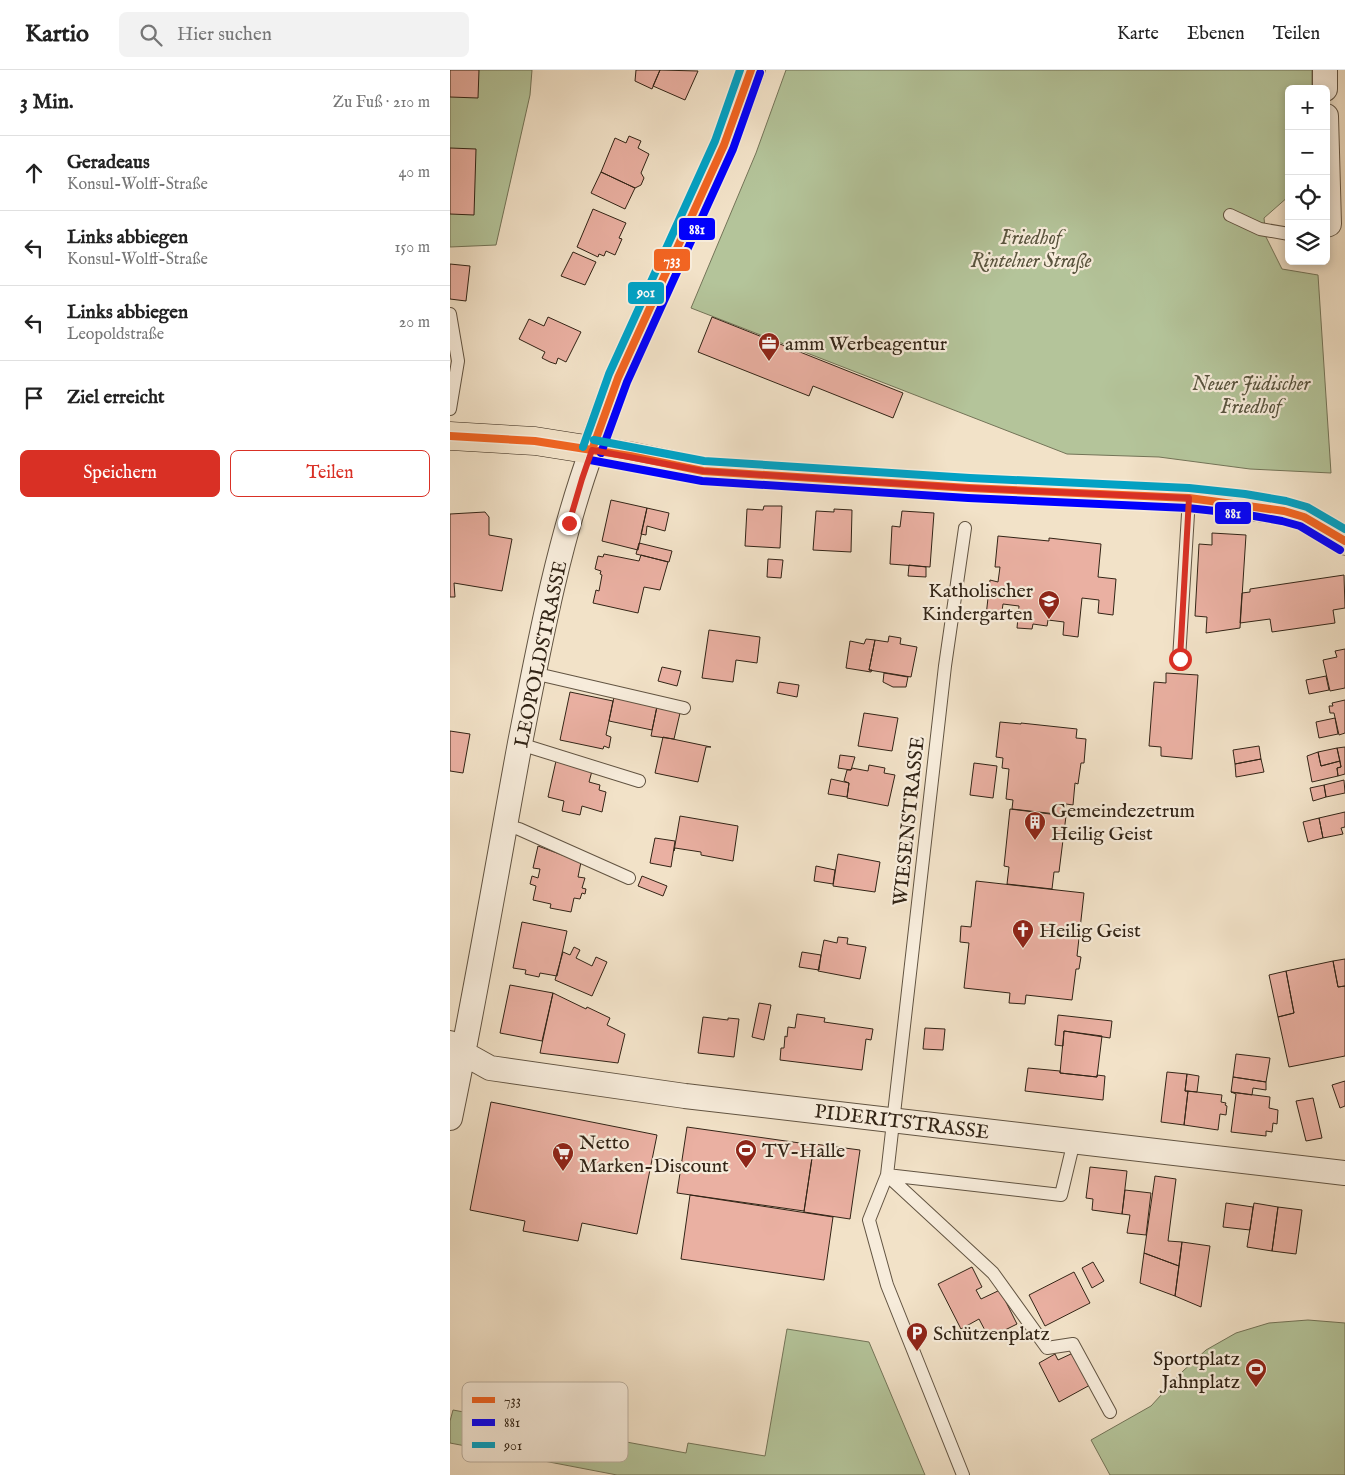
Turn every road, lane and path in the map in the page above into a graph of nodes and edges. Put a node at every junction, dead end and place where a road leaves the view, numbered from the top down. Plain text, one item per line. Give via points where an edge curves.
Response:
1 (751, 70) edge
2 (1325, 70) edge
3 (1325, 85) edge
4 (1326, 130) edge
5 (1230, 215) dead end
6 (1329, 220) edge
7 (1285, 233) edge
8 (450, 314) edge
9 (450, 409) edge
10 (450, 436) edge
11 (592, 450) junction
12 (1189, 498) junction
13 (965, 528) dead end
14 (1345, 540) edge
15 (1180, 659) dead end
16 (533, 673) junction
17 (684, 708) dead end
18 (520, 744) junction
19 (639, 781) dead end
20 (504, 825) junction
21 (629, 878) dead end
22 (457, 1048) edge
23 (450, 1118) edge
24 (894, 1120) junction
25 (1074, 1141) junction
26 (1345, 1173) edge
27 (887, 1175) junction
28 (1110, 1412) dead end
29 (963, 1475) edge

1 - 11 main road, LEOPOLDSTRASSE via 724,145 618,378
2 - 3 street
4 - 6 street
5 - 7 lane via 1260,229
8 - 9 lane via 458,361
10 - 11 main road via 534,441
11 - 12 main road via 722,472
11 - 16 street, LEOPOLDSTRASSE via 573,506
12 - 14 main road via 1268,508 1304,517
12 - 15 lane
13 - 24 lane, WIESENSTRASSE via 945,666
16 - 17 lane
16 - 18 street, LEOPOLDSTRASSE
18 - 19 lane
18 - 20 street, LEOPOLDSTRASSE
20 - 21 lane
20 - 22 street, LEOPOLDSTRASSE
22 - 23 street, LEOPOLDSTRASSE
22 - 24 street, PIDERITSTRASSE via 490,1068 685,1096
24 - 25 street, PIDERITSTRASSE
24 - 27 lane, WIESENSTRASSE
25 - 26 street, PIDERITSTRASSE
25 - 27 lane via 1061,1195
27 - 28 lane via 992,1273 1047,1348 1073,1344
27 - 29 lane, WIESENSTRASSE via 869,1220 887,1285

